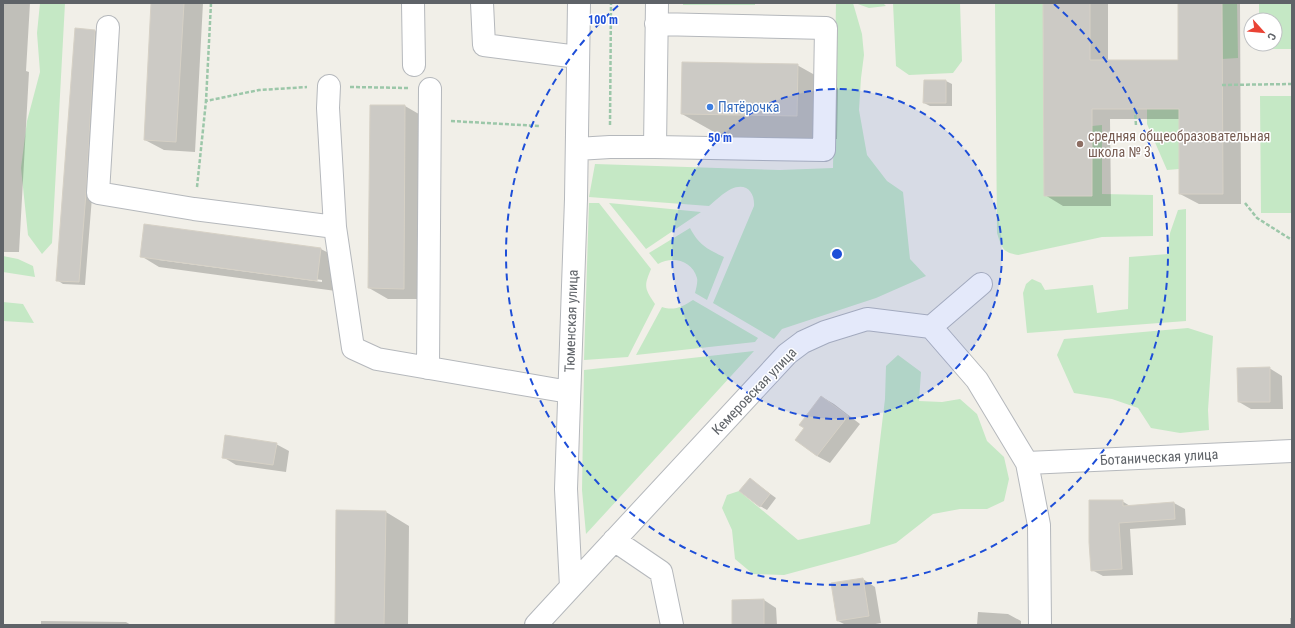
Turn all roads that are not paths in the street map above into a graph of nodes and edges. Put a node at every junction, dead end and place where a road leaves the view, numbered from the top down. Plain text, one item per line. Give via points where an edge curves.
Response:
1 (413, 3) edge
2 (482, 3) edge
3 (579, 3) edge
4 (657, 3) edge
5 (656, 24) junction
6 (108, 27) dead end
7 (578, 56) junction
8 (414, 65) dead end
9 (329, 86) road end
10 (430, 89) road end
11 (655, 147) junction
12 (577, 149) junction
13 (335, 227) junction
14 (981, 284) dead end
15 (931, 327) junction
16 (428, 368) junction
17 (569, 392) junction
18 (1292, 451) edge
19 (1027, 463) junction
20 (614, 540) junction
21 (571, 587) junction
22 (536, 625) edge
23 (672, 625) edge
24 (1040, 625) edge

1 - 8 street
2 - 7 street via 484,45
3 - 7 street, Тюменская улица
4 - 5 street
5 - 11 street
5 - 11 street via 826,28 824,150
6 - 13 street via 98,193 194,209
7 - 12 street, Тюменская улица
9 - 13 street
10 - 16 street
11 - 12 street
12 - 17 street, Тюменская улица
13 - 16 street via 352,348 377,359
14 - 15 street
15 - 19 street via 976,380
15 - 20 street, Кемеровская улица via 867,319 803,342 787,354
16 - 17 street
17 - 21 street, Тюменская улица via 566,489
18 - 19 street, Ботаническая улица
19 - 24 street via 1039,525
20 - 21 street, Кемеровская улица
20 - 23 street via 661,572
21 - 22 street

